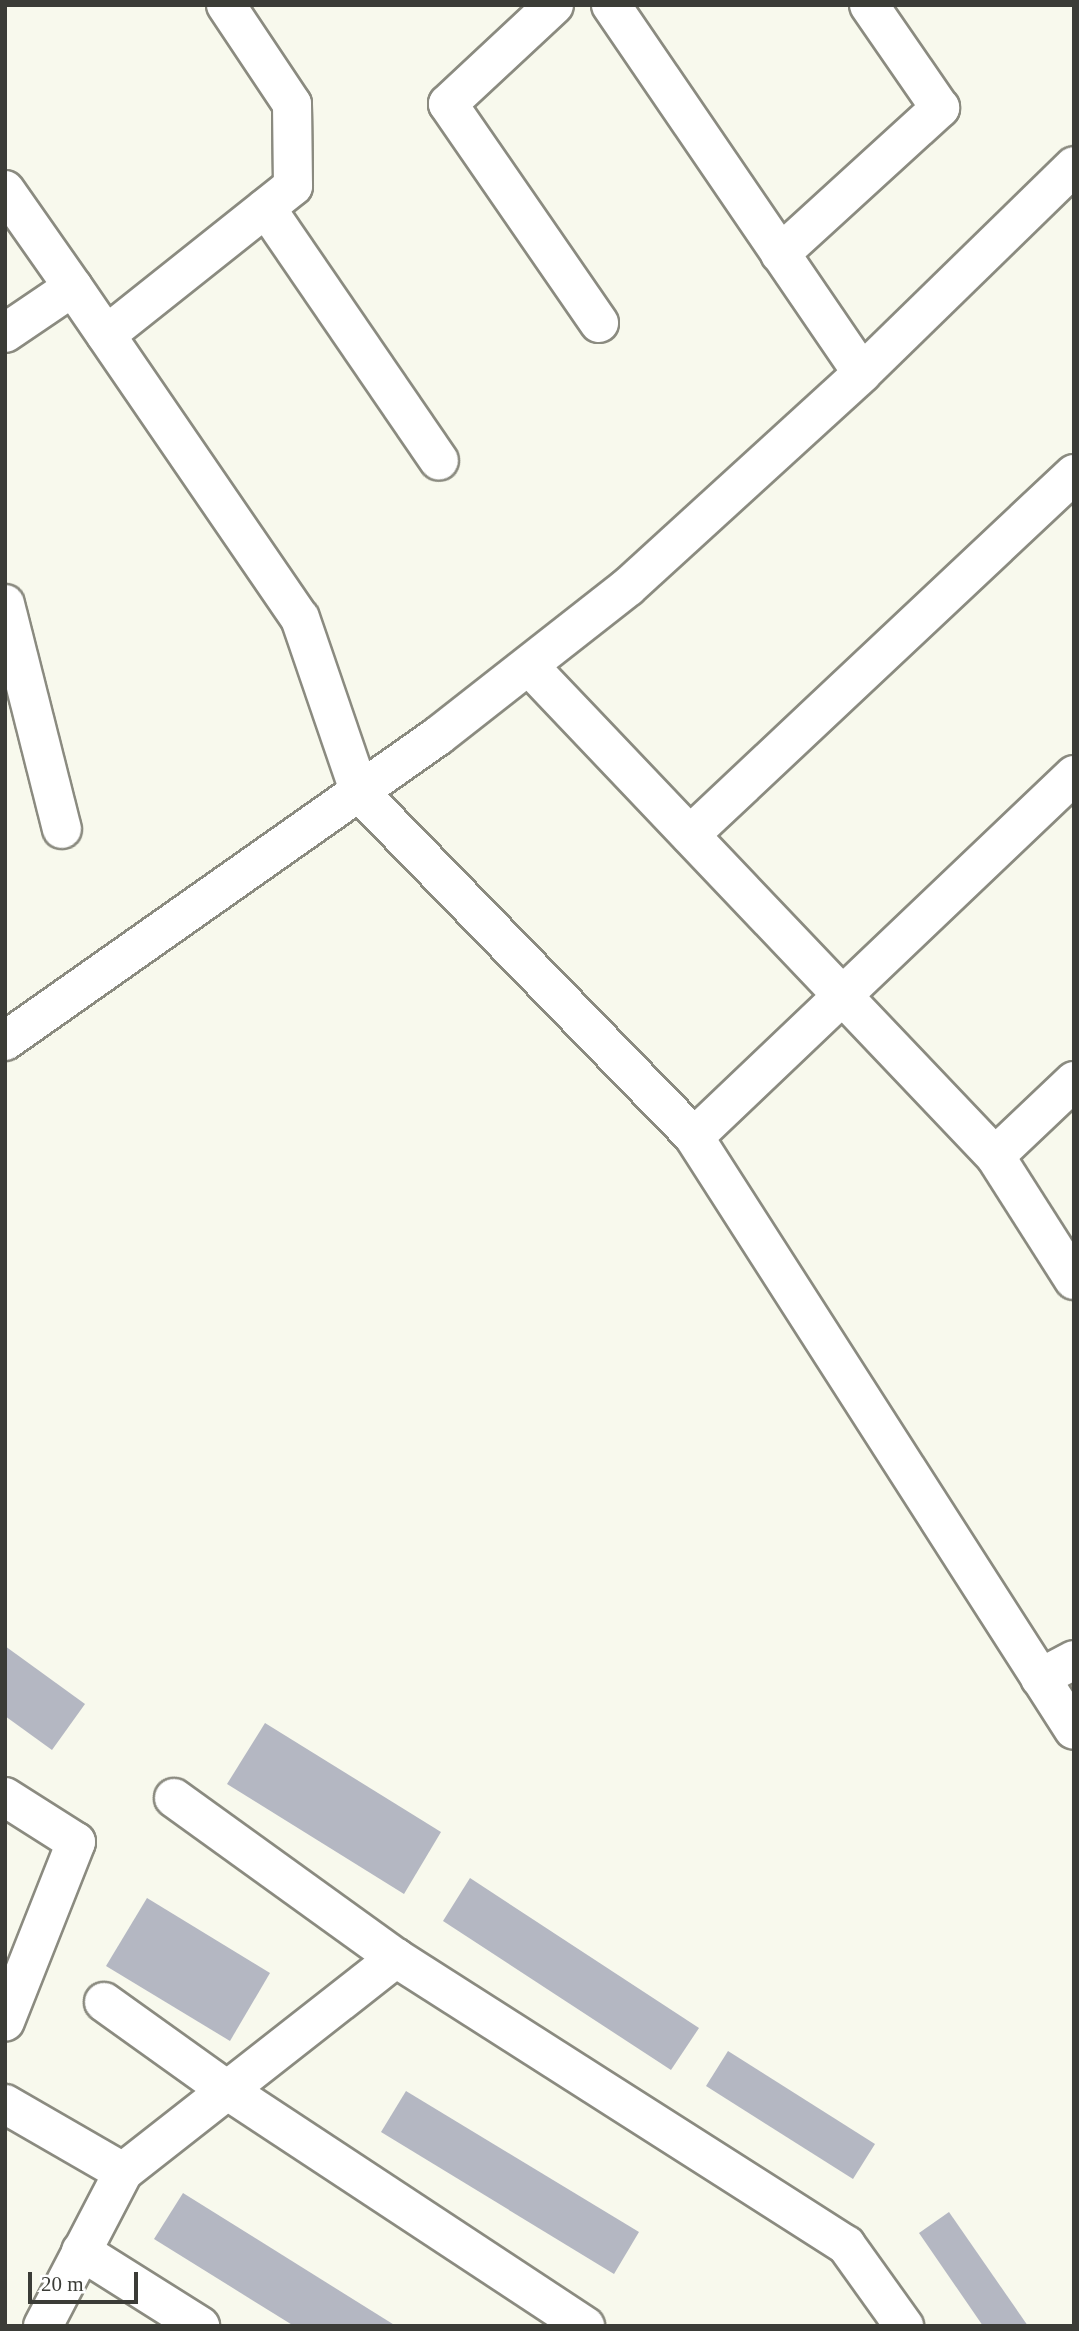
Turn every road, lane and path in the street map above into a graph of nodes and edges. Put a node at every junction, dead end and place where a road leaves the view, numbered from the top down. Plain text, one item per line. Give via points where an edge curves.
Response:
1 (226, 5) edge
2 (554, 5) edge
3 (611, 5) edge
4 (869, 5) edge
5 (1074, 166) edge
6 (5, 190) edge
7 (266, 208) junction
8 (780, 254) junction
9 (73, 288) junction
10 (600, 323) dead end
11 (5, 333) edge
12 (106, 335) junction
13 (862, 373) junction
14 (439, 461) dead end
15 (1074, 474) edge
16 (5, 604) edge
17 (529, 666) junction
18 (1074, 775) edge
19 (360, 793) junction
20 (62, 829) dead end
21 (690, 835) junction
22 (842, 996) junction
23 (5, 1041) edge
24 (1074, 1081) edge
25 (694, 1137) junction
26 (995, 1156) junction
27 (1074, 1280) edge
28 (1074, 1660) edge
29 (1041, 1678) junction
30 (1074, 1730) edge
31 (5, 1797) edge
32 (174, 1798) dead end
33 (396, 1958) junction
34 (104, 2002) dead end
35 (5, 2021) edge
36 (227, 2090) junction
37 (5, 2104) edge
38 (123, 2172) junction
39 (81, 2251) junction
40 (43, 2326) edge
41 (200, 2326) edge
42 (586, 2326) edge
43 (904, 2326) edge

1 - 7 street via 292,104 293,186
2 - 10 street via 448,104
3 - 8 street
4 - 8 street via 940,108
5 - 13 street
6 - 9 street
7 - 12 street
7 - 14 street
8 - 13 street
9 - 11 street
9 - 12 street
12 - 19 street via 300,618
13 - 17 street via 704,521
15 - 21 street
16 - 20 street
17 - 19 street
17 - 21 street
18 - 22 street
19 - 23 street
19 - 25 street
21 - 22 street
22 - 25 street
22 - 26 street
24 - 26 street
25 - 29 street
26 - 27 street
28 - 29 street
29 - 30 street
31 - 35 street via 76,1842
32 - 33 street
33 - 36 street
33 - 43 street via 846,2245
34 - 36 street
36 - 38 street
36 - 42 street
37 - 38 street
38 - 39 street
39 - 40 street
39 - 41 street

